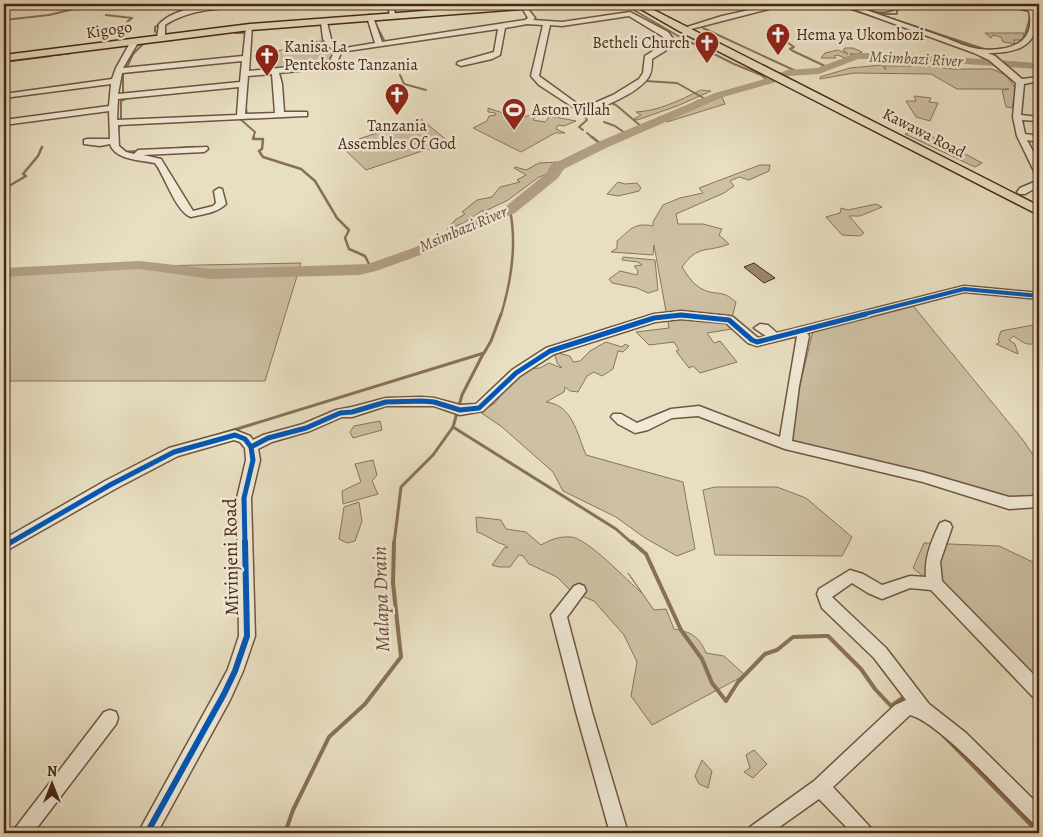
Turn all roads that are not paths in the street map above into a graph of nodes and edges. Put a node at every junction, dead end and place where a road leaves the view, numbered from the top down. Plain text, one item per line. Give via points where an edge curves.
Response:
1 (272, 4) edge
2 (391, 4) edge
3 (547, 4) edge
4 (636, 4) edge
5 (653, 4) edge
6 (785, 4) edge
7 (842, 4) edge
8 (901, 4) edge
9 (1006, 4) edge
10 (524, 6) junction
11 (1033, 7) edge
12 (444, 8) edge
13 (877, 9) edge
14 (393, 16) junction
15 (370, 17) junction
16 (324, 22) junction
17 (528, 22) junction
18 (546, 24) junction
19 (250, 27) junction
20 (502, 27) junction
21 (691, 27) junction
22 (161, 38) junction
23 (135, 41) junction
24 (379, 44) junction
25 (977, 51) junction
26 (338, 52) junction
27 (4, 58) edge
28 (247, 58) junction
29 (461, 64) dead end
30 (118, 71) junction
31 (274, 72) junction
32 (244, 74) junction
33 (1039, 79) edge
34 (116, 81) junction
35 (794, 82) junction
36 (1020, 82) junction
37 (242, 84) junction
38 (4, 96) edge
39 (114, 96) junction
40 (114, 108) junction
41 (304, 114) dead end
42 (280, 115) junction
43 (241, 116) junction
44 (1017, 117) junction
45 (1039, 119) edge
46 (115, 123) junction
47 (4, 124) edge
48 (1021, 136) junction
49 (1039, 139) edge
50 (115, 141) junction
51 (87, 142) dead end
52 (204, 148) dead end
53 (125, 154) junction
54 (1039, 171) edge
55 (1039, 182) edge
56 (219, 191) dead end
57 (1022, 192) junction
58 (1039, 201) edge
59 (1039, 211) edge
60 (1039, 296) edge
61 (766, 327) dead end
62 (801, 330) junction
63 (775, 338) junction
64 (618, 417) dead end
65 (785, 444) junction
66 (251, 447) junction
67 (1039, 502) edge
68 (945, 527) dead end
69 (4, 546) edge
70 (935, 584) junction
71 (579, 591) dead end
72 (1039, 691) edge
73 (923, 710) junction
74 (110, 718) dead end
75 (820, 787) junction
76 (1039, 817) edge
77 (22, 833) edge
78 (148, 833) edge
79 (619, 833) edge
80 (756, 833) edge
81 (864, 833) edge

1 - 22 street via 179,15 162,24
2 - 14 street
3 - 10 main road, Kigogo
4 - 35 main road via 761,70
5 - 21 main road
6 - 21 street
7 - 13 street
8 - 13 street
9 - 11 street
10 - 12 main road, Kigogo
10 - 17 street via 532,18
11 - 25 street via 1034,23 1027,42 1022,46 1010,50
12 - 14 main road, Kigogo
13 - 25 street
14 - 15 main road, Kigogo
15 - 16 main road, Kigogo
15 - 24 street
16 - 19 main road, Kigogo
16 - 26 street via 327,39
17 - 18 street
17 - 20 street
18 - 18 street via 630,14 670,39 648,58 645,78 598,106 582,111 536,78
19 - 22 main road, Kigogo
19 - 28 street
20 - 24 street
20 - 29 street via 496,53 489,58
21 - 35 main road
22 - 23 main road, Kigogo
23 - 27 main road, Kigogo
23 - 30 street
24 - 26 street
25 - 36 street via 992,58
26 - 31 street via 332,65
28 - 30 street
28 - 32 street
30 - 34 street
31 - 32 street
31 - 42 street via 279,83 277,102
32 - 37 street
33 - 36 street
34 - 38 street
34 - 39 street
35 - 57 main road, Kawawa Road
35 - 59 main road, Kawawa Road
36 - 44 street
37 - 39 street
37 - 43 street
39 - 40 street
40 - 46 street
40 - 47 street
41 - 42 street
42 - 43 street
43 - 46 street
44 - 45 street
44 - 48 street
46 - 50 street
48 - 49 street
48 - 54 street
50 - 51 street
50 - 53 street via 116,149
52 - 53 street
53 - 56 street via 158,162 191,214 197,212 208,217 213,214 222,202
55 - 57 street
57 - 58 main road, Kawawa Road
60 - 62 street via 964,289
61 - 63 street
62 - 63 street
62 - 65 street via 803,336
63 - 66 street via 752,340 729,320 681,315 654,318 550,351 516,373 479,408 460,410 422,400 386,402 333,415
64 - 65 street via 635,428 670,414 699,411
65 - 67 street via 923,477 1009,503
66 - 69 street via 235,434 174,452
66 - 78 street, Mivinjeni Road via 253,460 244,498 247,636 236,671
68 - 70 street via 934,557
70 - 72 street
70 - 73 street via 910,582 882,592 856,576 850,576 824,594 827,602 880,653
71 - 79 street via 559,615
73 - 75 street via 909,707 901,711
73 - 76 street via 960,740
74 - 77 street
75 - 80 street
75 - 81 street

